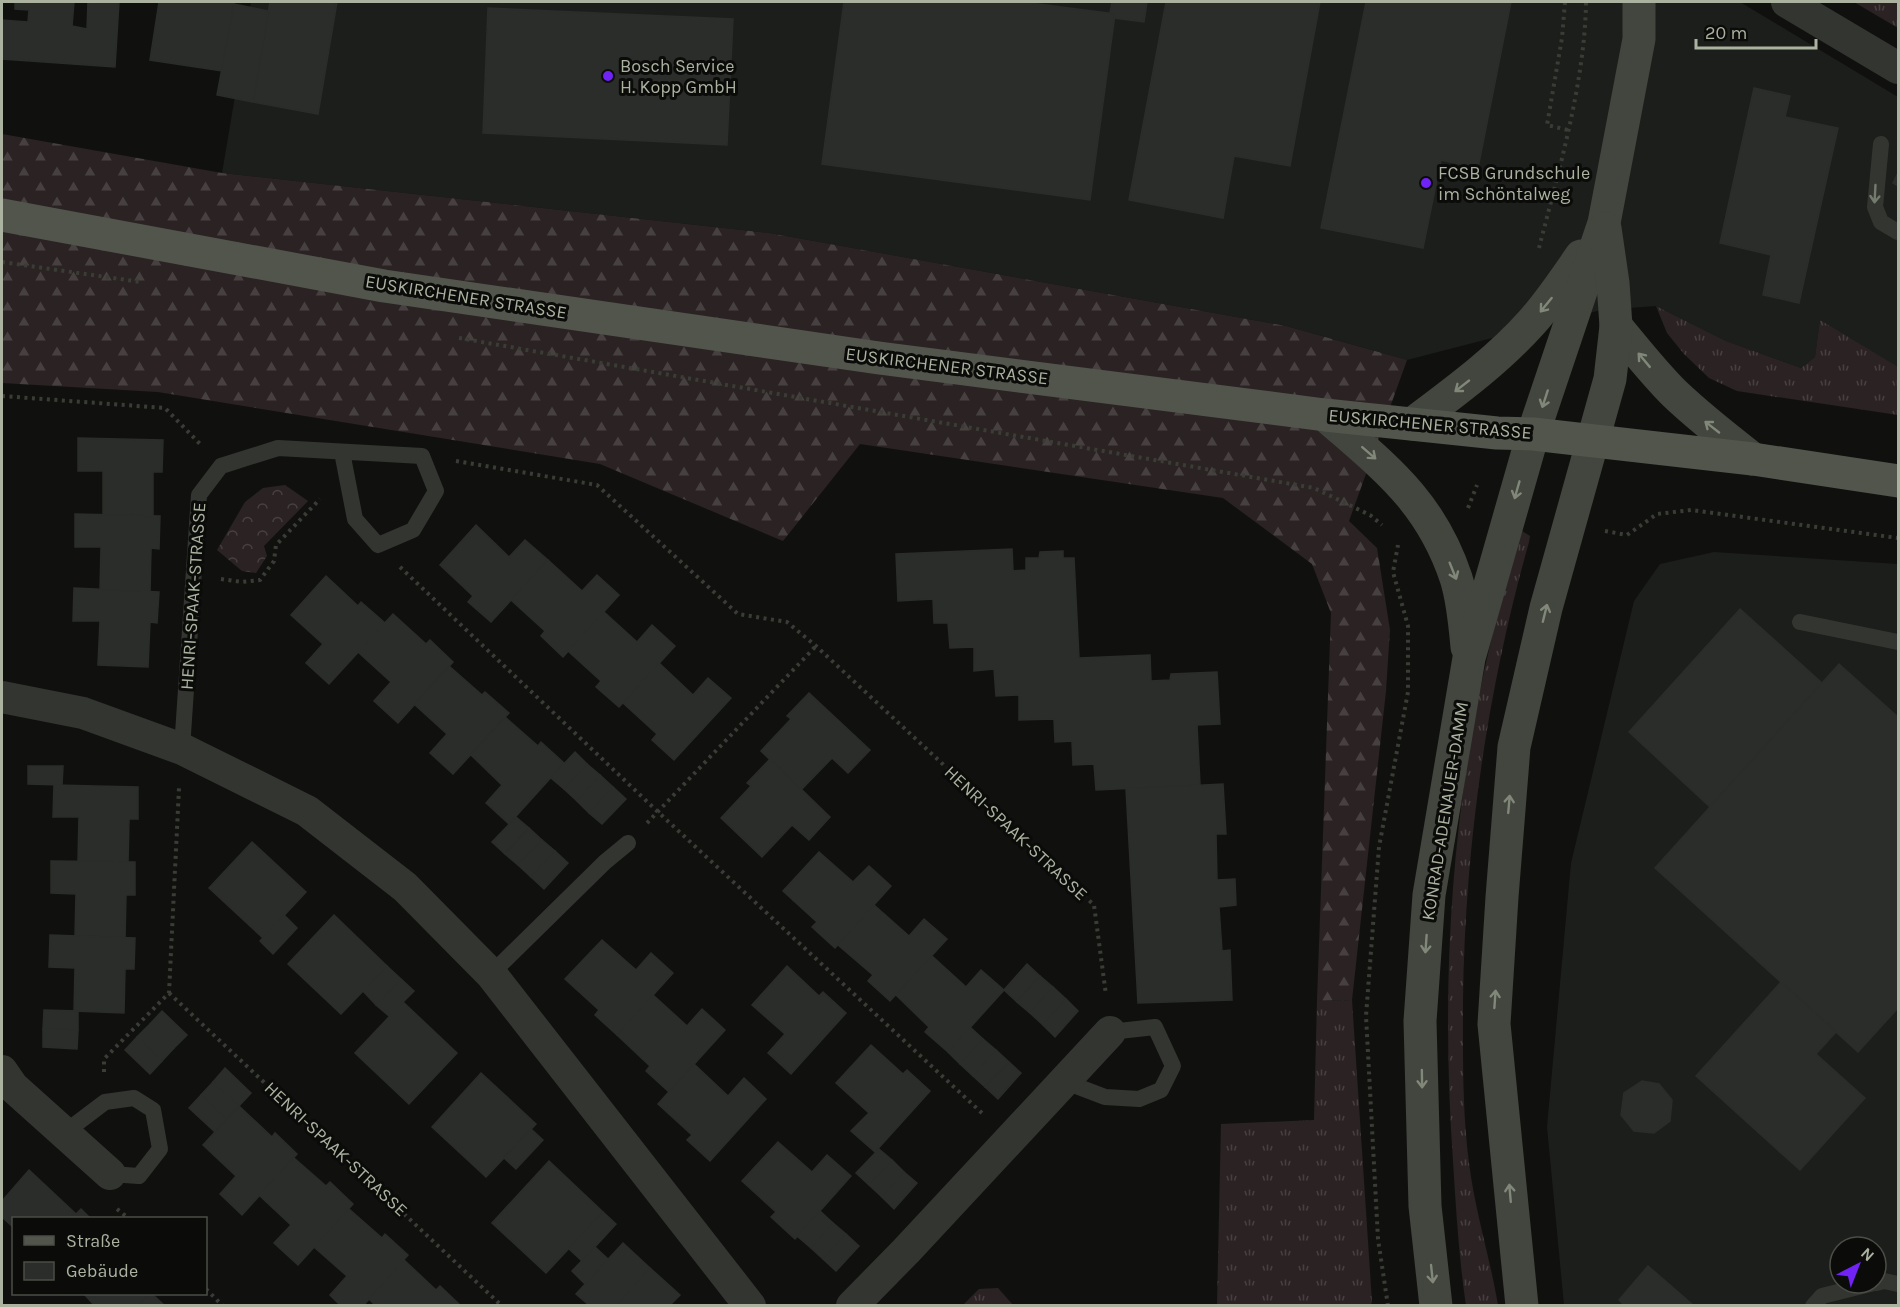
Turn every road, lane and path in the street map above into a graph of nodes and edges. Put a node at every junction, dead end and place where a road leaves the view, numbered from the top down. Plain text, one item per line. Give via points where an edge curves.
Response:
1 (1565, 2) edge
2 (1586, 2) edge
3 (1639, 2) edge
4 (1787, 2) edge
5 (1899, 68) edge
6 (1568, 130) junction
7 (1881, 144) dead end
8 (2, 215) edge
9 (1604, 223) junction
10 (1899, 232) edge
11 (1536, 256) dead end
12 (2, 262) edge
13 (147, 283) dead end
14 (1616, 326) junction
15 (450, 336) dead end
16 (2, 396) edge
17 (1325, 415) junction
18 (1412, 424) junction
19 (1533, 434) junction
20 (1593, 440) junction
21 (342, 452) junction
22 (422, 456) junction
23 (1753, 459) junction
24 (221, 466) junction
25 (1899, 481) edge
26 (350, 492) junction
27 (1510, 516) junction
28 (1429, 518) junction
29 (1570, 525) junction
30 (1385, 526) dead end
31 (1400, 538) dead end
32 (1899, 538) edge
33 (378, 546) junction
34 (194, 575) junction
35 (1800, 622) dead end
36 (1899, 642) edge
37 (816, 646) junction
38 (1468, 658) junction
39 (2, 697) edge
40 (182, 749) junction
41 (657, 811) junction
42 (628, 843) joint
43 (491, 974) junction
44 (169, 993) junction
45 (1110, 1032) junction
46 (2, 1071) edge
47 (1063, 1081) junction
48 (105, 1102) junction
49 (64, 1133) junction
50 (1010, 1140) junction
51 (110, 1174) joint
52 (207, 1290) edge
53 (1828, 1295) edge
54 (223, 1305) edge
55 (502, 1305) edge
56 (750, 1305) edge
57 (852, 1305) edge
58 (1388, 1305) edge
59 (1436, 1305) edge
60 (1522, 1305) edge
61 (1813, 1305) edge

1 - 6 path via 1546,125
2 - 6 path via 1586,30
3 - 9 main road via 1639,39
4 - 5 street
6 - 11 path
7 -> 10 lane via 1875,207 1881,222
8 - 17 main road, EUSKIRCHENER STRASSE via 384,286 879,358
9 - 14 main road
9 -> 18 main road via 1555,294 1506,348
9 -> 19 main road, KONRAD-ADENAUER-DAMM
12 - 13 path
14 - 20 main road via 1610,379
23 -> 14 main road via 1673,392
15 - 30 path via 1314,488
16 - 24 path via 165,408
17 - 18 main road, EUSKIRCHENER STRASSE
17 -> 28 main road via 1390,472
18 - 19 main road, EUSKIRCHENER STRASSE
19 - 20 main road, EUSKIRCHENER STRASSE
19 -> 27 main road, KONRAD-ADENAUER-DAMM
20 - 23 main road, EUSKIRCHENER STRASSE
20 - 29 main road
21 - 22 lane
21 - 24 lane via 278,448
21 - 26 lane
22 - 33 lane via 436,491 413,530
22 - 37 path, HENRI-SPAAK-STRASSE via 597,485 738,614 787,622
23 - 25 main road, EUSKIRCHENER STRASSE
24 - 34 lane, HENRI-SPAAK-STRASSE via 199,495
26 - 33 lane via 355,519
26 - 34 path via 321,498 276,545 274,561 260,580 242,582
27 - 28 path via 1452,507
27 - 38 main road, KONRAD-ADENAUER-DAMM
28 -> 38 main road via 1457,580
29 - 32 path via 1627,535 1657,514 1691,510
60 -> 29 main road via 1494,1024 1514,747
31 - 58 path via 1393,572 1408,626 1408,692 1379,847 1366,1016 1378,1239
33 - 41 path
34 - 40 lane, HENRI-SPAAK-STRASSE
35 - 36 lane
37 - 41 path
37 - 45 path, HENRI-SPAAK-STRASSE via 1094,905
38 -> 59 main road, KONRAD-ADENAUER-DAMM via 1429,895 1420,1021 1425,1206
39 - 40 street via 83,713
40 - 43 street via 307,811 405,887
40 - 44 path
41 - 42 path
41 - 50 path
42 - 43 lane
43 - 56 street
44 - 48 path via 104,1059
44 - 55 path, HENRI-SPAAK-STRASSE
45 - 47 street
45 - 47 lane via 1155,1027 1173,1066 1161,1090 1139,1099 1105,1097
46 - 49 street via 13,1087
47 - 50 street
48 - 49 lane
48 - 51 lane via 134,1098 153,1110 160,1149 139,1176
49 - 51 street
50 - 57 street
52 - 54 path
53 - 61 lane

